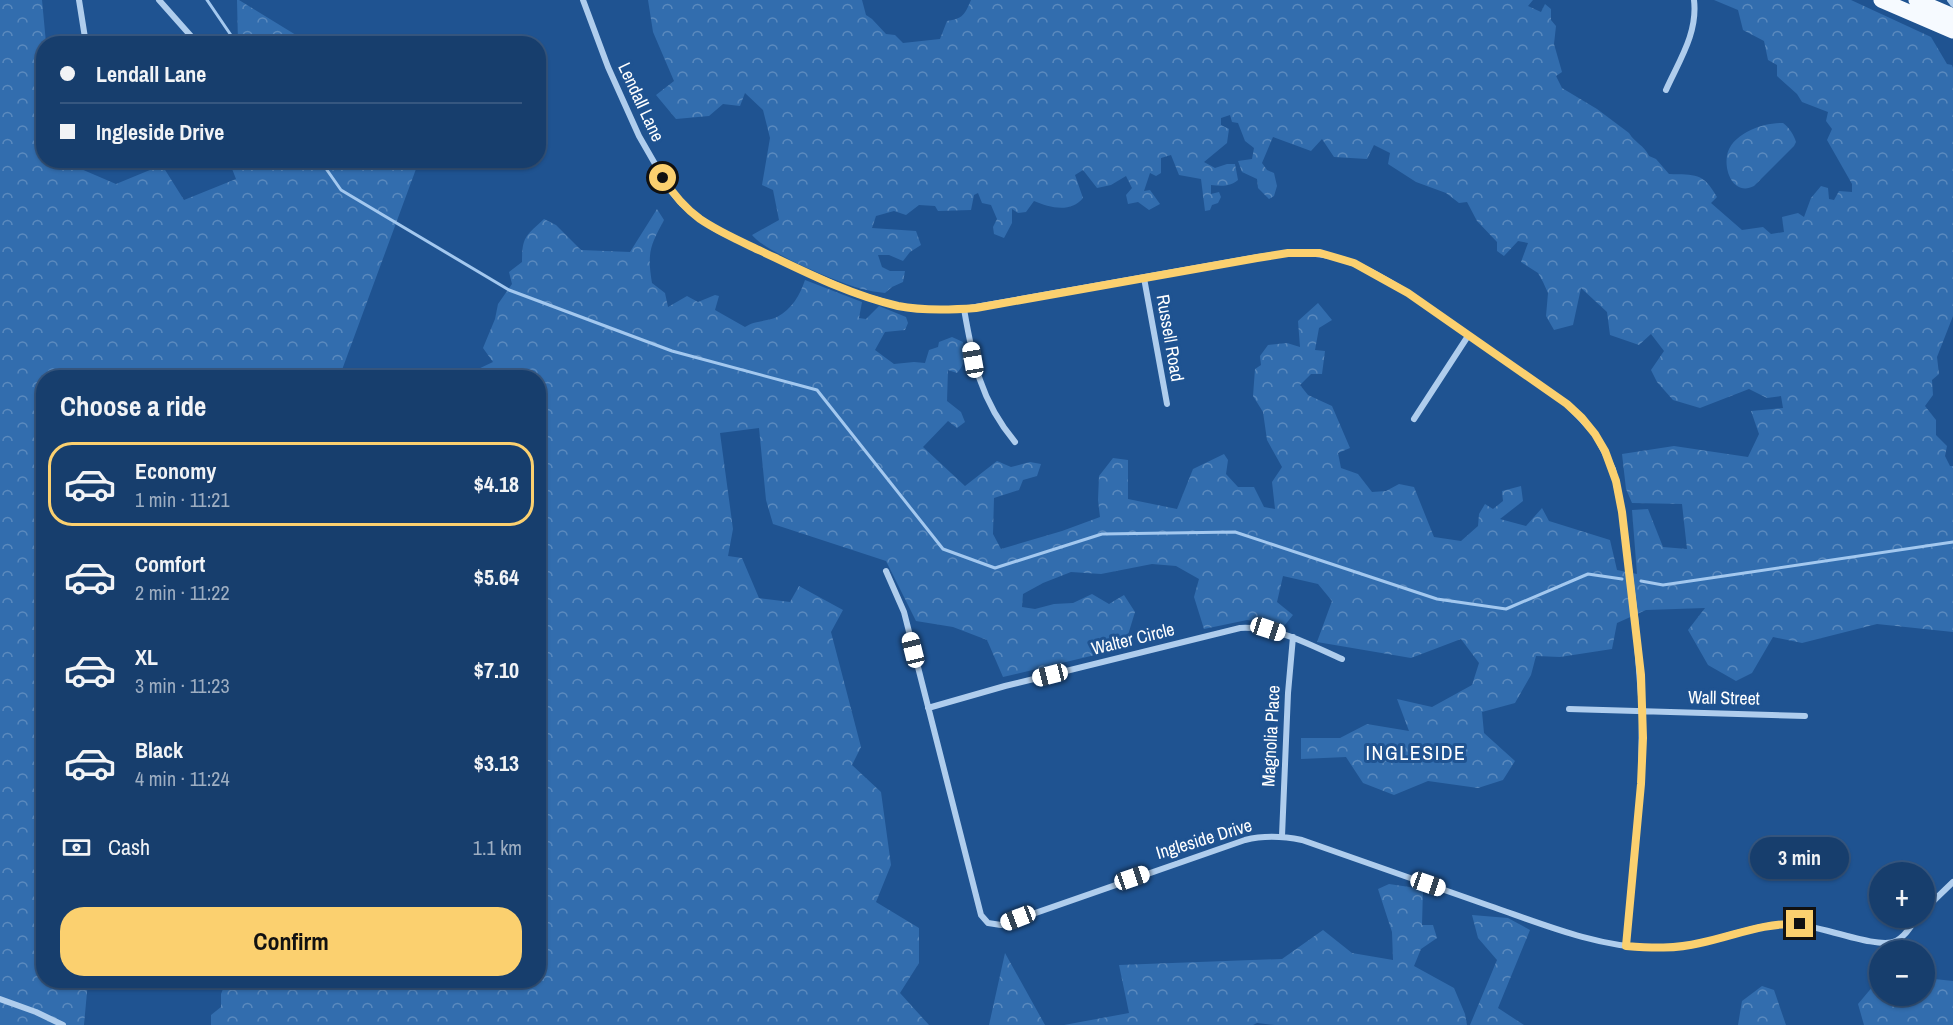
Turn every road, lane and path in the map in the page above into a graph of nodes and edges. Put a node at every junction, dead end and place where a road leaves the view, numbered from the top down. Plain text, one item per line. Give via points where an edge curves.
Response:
1 (80, 0) edge
2 (159, 0) edge
3 (583, 0) edge
4 (1695, 0) edge
5 (1881, 0) edge
6 (1950, 0) edge
7 (1924, 1) edge
8 (1953, 4) edge
9 (1953, 16) edge
10 (1953, 31) edge
11 (85, 36) edge
12 (191, 36) edge
13 (1666, 90) dead end
14 (1144, 278) junction
15 (964, 309) junction
16 (1468, 336) junction
17 (1167, 404) dead end
18 (1414, 419) dead end
19 (1015, 442) dead end
20 (886, 571) dead end
21 (1293, 638) junction
22 (1342, 659) dead end
23 (928, 708) junction
24 (1569, 709) dead end
25 (1642, 710) junction
26 (1805, 716) dead end
27 (1282, 836) junction
28 (1953, 882) edge
29 (1935, 899) edge
30 (1909, 928) edge
31 (1626, 946) junction
32 (0, 999) edge
33 (63, 1025) edge

1 - 11 street
2 - 12 street
3 - 15 street, Lendall Lane via 639,136 670,190 699,218 717,230 857,294 907,307
4 - 13 street via 1693,31
5 - 10 main road
6 - 8 street
7 - 9 main road
14 - 15 street, Lendall Lane
14 - 16 street, Lendall Lane via 1288,253 1320,253 1380,276
14 - 17 street, Russell Road
15 - 19 street via 979,381 991,408
16 - 18 street
16 - 25 street, Lendall Lane via 1567,404 1605,451 1622,512
20 - 23 street, Ingleside Drive via 903,612
21 - 22 street, Walter Circle
21 - 23 street, Walter Circle via 1268,629 1240,628
21 - 27 street, Magnolia Place
23 - 27 street, Ingleside Drive via 981,915 988,924 1001,925 1245,840
24 - 25 street, Wall Street
25 - 26 street, Wall Street
25 - 31 street, Lendall Lane via 1641,784
27 - 31 street, Ingleside Drive via 1534,921
28 - 29 street
30 - 31 street, Ingleside Drive via 1888,944 1819,927 1781,924 1691,945
32 - 33 street

